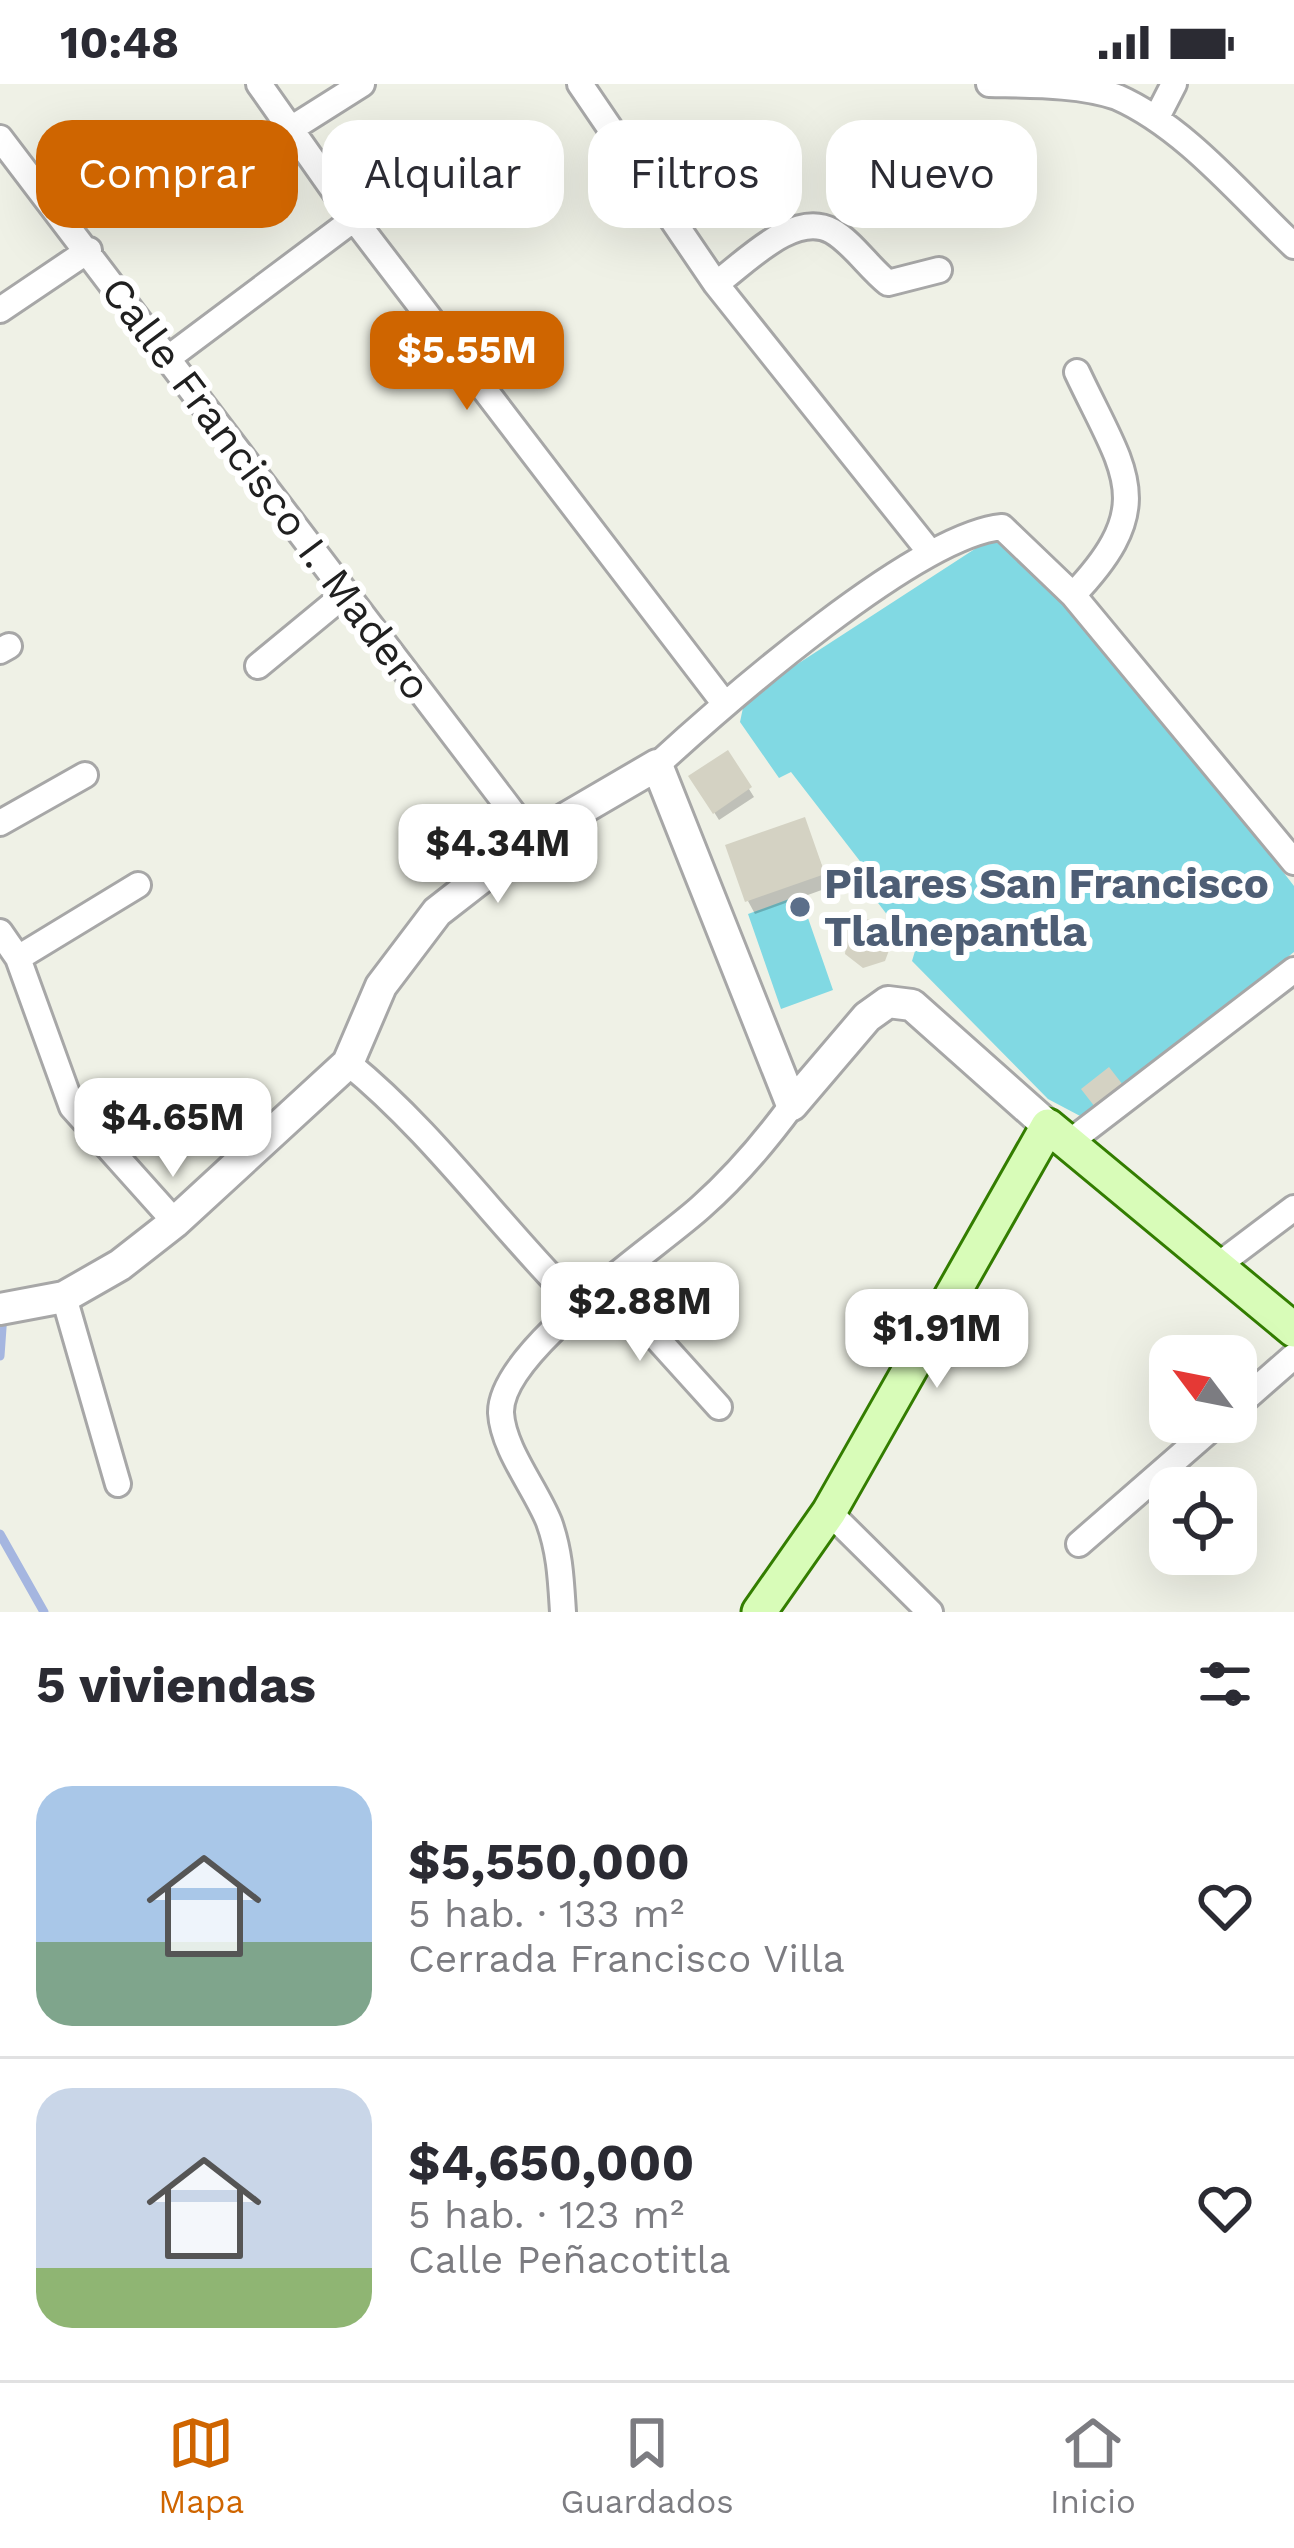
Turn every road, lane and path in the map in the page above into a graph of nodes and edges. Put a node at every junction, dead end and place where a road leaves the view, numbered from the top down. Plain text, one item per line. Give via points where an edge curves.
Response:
1 (259, 84) edge
2 (362, 84) edge
3 (580, 84) edge
4 (989, 84) edge
5 (1174, 84) edge
6 (1156, 119) junction
7 (288, 120) edge
8 (298, 125) edge
9 (298, 134) edge
10 (0, 138) edge
11 (322, 170) edge
12 (342, 228) edge
13 (361, 228) edge
14 (1294, 246) edge
15 (89, 250) junction
16 (939, 270) dead end
17 (716, 284) junction
18 (0, 310) edge
19 (170, 356) junction
20 (1077, 371) dead end
21 (929, 551) junction
22 (344, 595) junction
23 (1073, 595) junction
24 (258, 666) dead end
25 (724, 703) junction
26 (657, 765) junction
27 (85, 775) dead end
28 (0, 823) edge
29 (532, 838) junction
30 (1294, 862) edge
31 (138, 885) dead end
32 (0, 932) edge
33 (18, 958) junction
34 (1294, 970) edge
35 (348, 1063) junction
36 (793, 1106) junction
37 (1059, 1134) junction
38 (1294, 1208) edge
39 (176, 1222) junction
40 (1217, 1266) junction
41 (606, 1282) junction
42 (64, 1297) junction
43 (578, 1306) junction
44 (0, 1309) edge
45 (1294, 1330) edge
46 (1294, 1356) edge
47 (1257, 1389) edge
48 (719, 1407) dead end
49 (1195, 1443) edge
50 (118, 1484) dead end
51 (829, 1511) junction
52 (1079, 1544) dead end
53 (562, 1612) edge
54 (759, 1612) edge
55 (930, 1612) edge

1 - 7 street
2 - 8 street
3 - 17 street
4 - 6 street via 1078,87
5 - 6 street
6 - 14 street
9 - 11 street
10 - 15 street, Calle Francisco I. Madero
12 - 19 street
13 - 25 street
15 - 18 street
15 - 19 street, Calle Francisco I. Madero
16 - 17 street via 888,283 834,231 812,224 791,230
17 - 21 street
19 - 22 street, Calle Francisco I. Madero
20 - 23 street via 1121,466 1127,517 1103,563
21 - 23 street via 971,530 1002,527
21 - 25 street
22 - 24 street
22 - 29 street, Calle Francisco I. Madero
23 - 30 street
25 - 26 street
26 - 29 street
26 - 36 street
27 - 28 street
29 - 35 street via 437,912 408,946
31 - 33 street
32 - 33 street
33 - 39 street via 72,1107
34 - 37 street
35 - 39 street
35 - 43 street via 391,1098
36 - 37 street via 888,1002 912,1005
36 - 41 street via 713,1196
37 - 40 main road
37 - 51 main road
38 - 40 street
39 - 42 street
40 - 45 main road
41 - 43 street
41 - 48 street
42 - 44 street
42 - 50 street
43 - 53 street via 502,1395 501,1419 561,1564
46 - 47 street
49 - 52 street
51 - 54 main road
51 - 55 street

